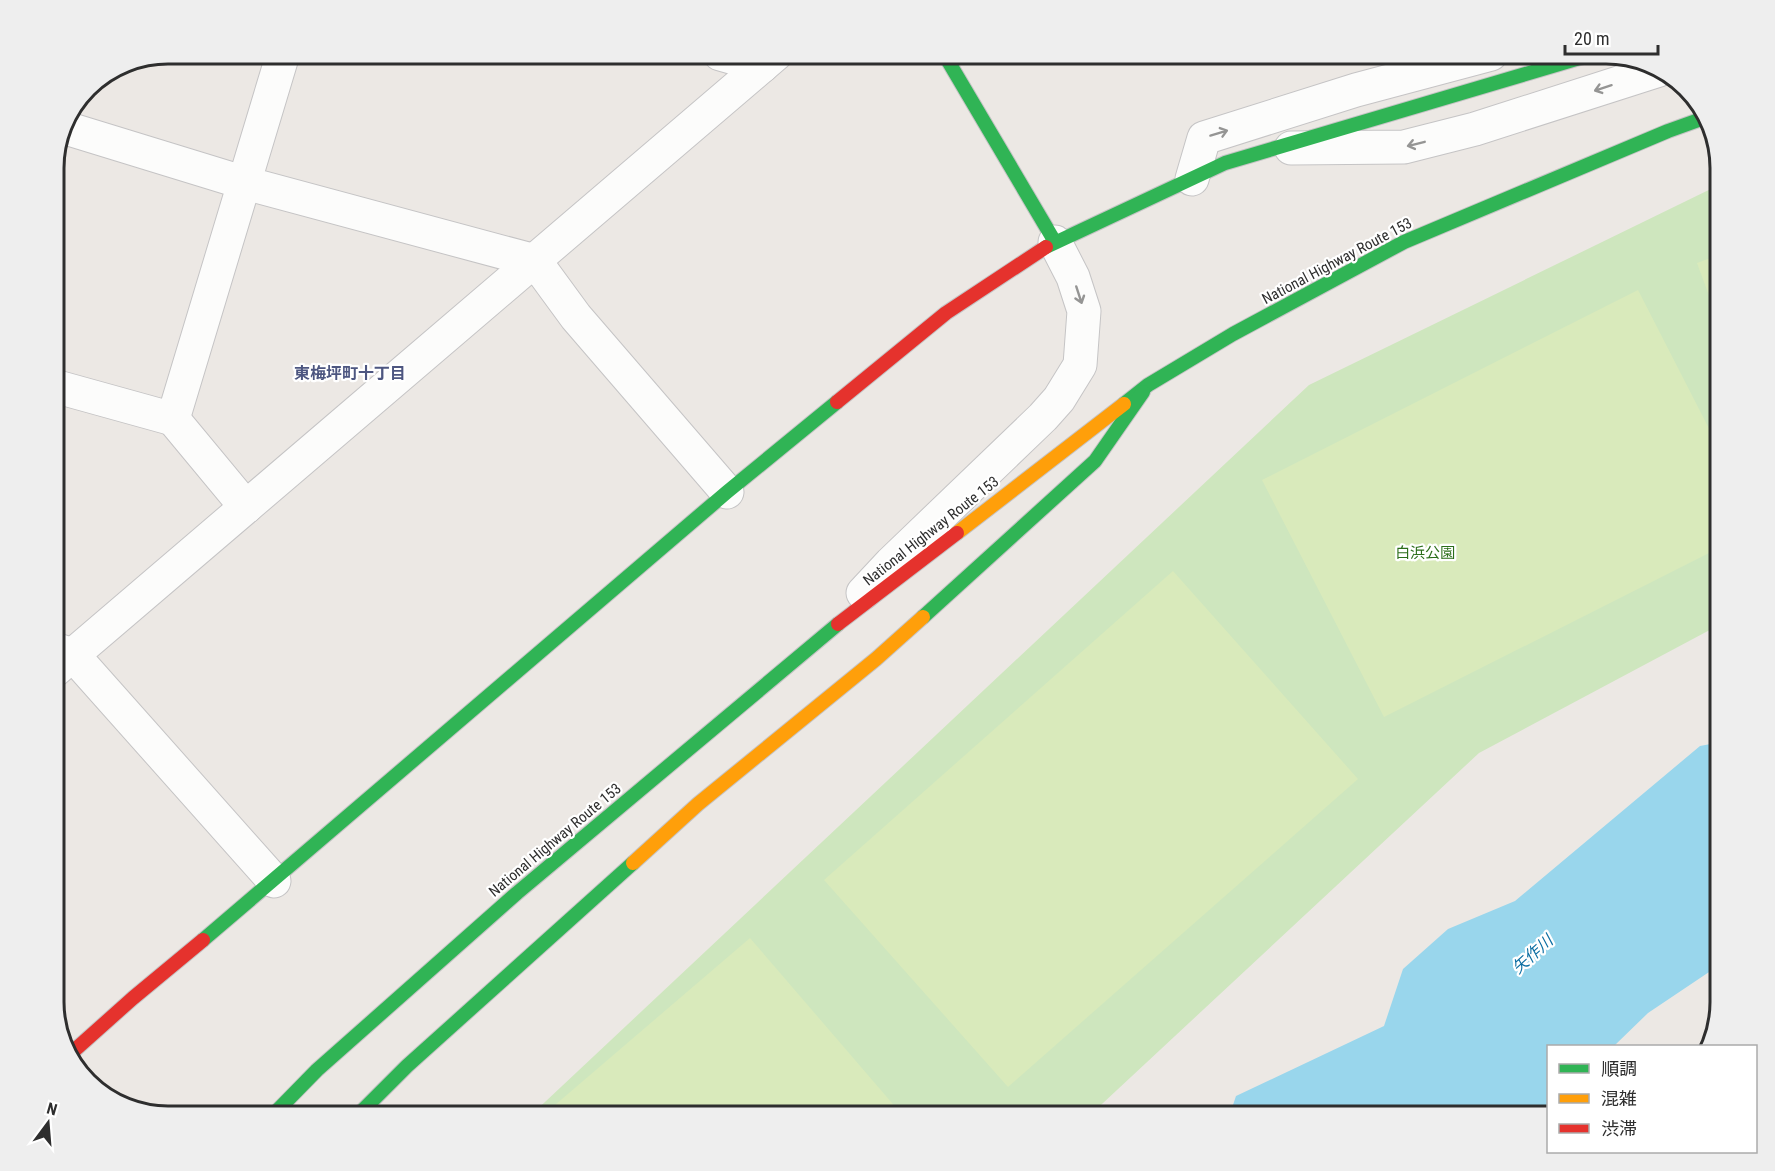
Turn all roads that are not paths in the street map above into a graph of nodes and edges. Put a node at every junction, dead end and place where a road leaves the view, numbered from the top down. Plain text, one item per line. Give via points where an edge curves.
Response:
1 (280, 64) edge
2 (764, 64) edge
3 (950, 64) edge
4 (1454, 64) edge
5 (1559, 64) edge
6 (1648, 73) edge
7 (1698, 120) edge
8 (72, 130) edge
9 (1276, 148) junction
10 (1192, 179) junction
11 (245, 183) junction
12 (1055, 242) junction
13 (535, 261) junction
14 (1148, 385) junction
15 (65, 389) edge
16 (173, 419) junction
17 (727, 492) junction
18 (246, 507) junction
19 (823, 636) junction
20 (65, 655) edge
21 (65, 662) edge
22 (274, 881) junction
23 (76, 1049) edge
24 (283, 1106) edge
25 (367, 1106) edge

1 - 11 street
2 - 13 street
3 - 12 main road
10 -> 4 street via 1204,138
5 - 9 main road
6 -> 9 street via 1475,129 1404,147
7 - 14 main road, National Highway Route 153 via 1404,242 1233,334
8 - 11 street
9 - 10 main road via 1225,163
10 - 12 main road
11 - 13 street
11 - 16 street
12 - 17 main road via 945,313
12 -> 19 street via 1073,277 1084,312 1080,365 1043,417 891,563
13 - 17 street via 576,317
13 - 18 street
14 - 19 main road, National Highway Route 153
14 - 25 main road via 1095,461 876,659 698,804
15 - 16 street
16 - 18 street
17 - 22 main road
18 - 20 street
19 - 24 main road, National Highway Route 153 via 517,893 317,1070
21 - 22 street
22 - 23 main road

